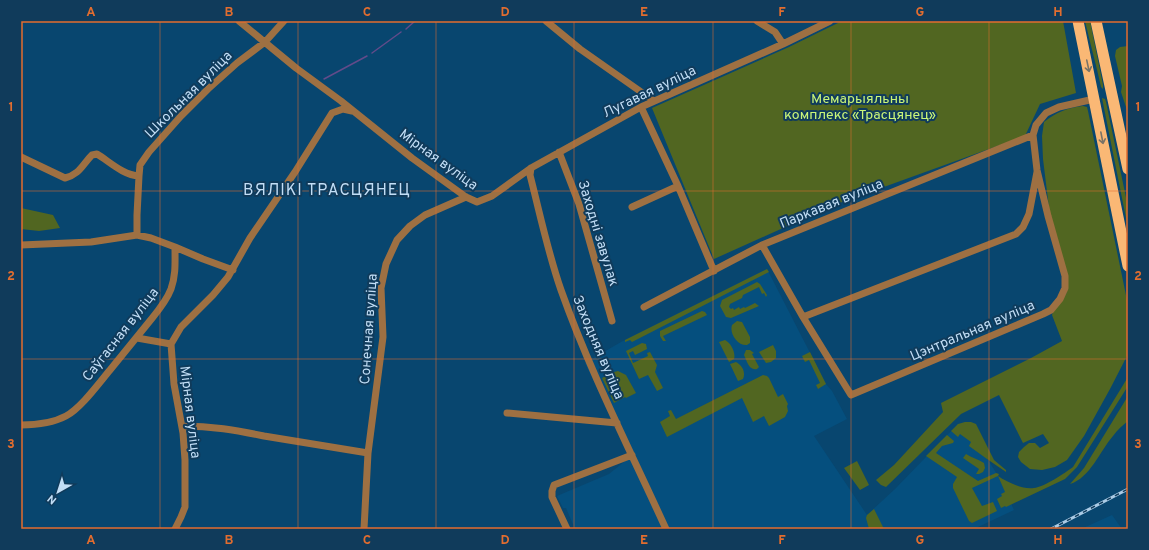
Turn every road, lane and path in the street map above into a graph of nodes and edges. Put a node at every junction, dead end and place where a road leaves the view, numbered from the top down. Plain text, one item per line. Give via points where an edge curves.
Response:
1 (239, 21) edge
2 (284, 21) edge
3 (546, 21) edge
4 (757, 21) edge
5 (830, 21) edge
6 (1078, 21) edge
7 (1096, 21) edge
8 (265, 42) junction
9 (783, 44) junction
10 (1111, 93) junction
11 (1094, 98) junction
12 (341, 101) junction
13 (654, 101) junction
14 (641, 107) junction
15 (354, 112) junction
16 (332, 113) junction
17 (1032, 135) junction
18 (559, 152) junction
19 (21, 157) edge
20 (531, 168) junction
21 (1128, 169) edge
22 (1037, 170) junction
23 (139, 176) junction
24 (678, 186) junction
25 (466, 197) junction
26 (632, 207) dead end
27 (138, 235) junction
28 (21, 245) edge
29 (762, 245) junction
30 (175, 247) junction
31 (1128, 266) edge
32 (233, 270) junction
33 (714, 271) junction
34 (644, 307) dead end
35 (803, 317) junction
36 (612, 322) dead end
37 (137, 338) junction
38 (171, 344) junction
39 (507, 413) dead end
40 (617, 423) junction
41 (21, 425) edge
42 (182, 426) junction
43 (368, 453) junction
44 (632, 455) junction
45 (174, 529) edge
46 (364, 529) edge
47 (567, 529) edge
48 (666, 529) edge

1 - 8 street, Мірная вуліца
2 - 8 street, Школьная вуліца
3 - 13 street via 580,49
4 - 9 street via 775,32
5 - 9 street, Лугавая вуліца
6 -> 11 highway
7 - 10 highway
8 - 12 street, Мірная вуліца
8 - 23 street, Школьная вуліца via 237,63 181,116 140,164
9 - 13 street, Лугавая вуліца
10 - 11 highway
10 - 21 highway
11 - 17 street via 1046,113
11 -> 31 highway
12 - 15 street, Мірная вуліца
12 - 16 street
13 - 14 street, Лугавая вуліца
14 - 18 street, Лугавая вуліца
14 - 24 street
15 - 16 street via 343,109
15 - 25 street, Мірная вуліца
16 - 32 street via 296,172 250,238
17 - 22 street, Цэнтральная вуліца
17 - 29 street, Паркавая вуліца
18 - 20 street, Лугавая вуліца
18 - 36 street, Заходні завулак via 579,204
19 - 23 street via 65,178 78,173 92,154 97,154 125,173
20 - 25 street, Мірная вуліца via 487,199 477,202
20 - 40 street, Заходняя вуліца via 530,175 560,288 578,337
22 - 35 street, Цэнтральная вуліца via 1024,227 1016,234
22 - 35 street, Цэнтральная вуліца via 1065,276 1065,288 1051,310 851,395
23 - 27 street, Школьная вуліца
24 - 26 street
24 - 33 street
25 - 43 street, Сонечная вуліца via 431,211 419,219 396,240 391,252 381,288 383,337
27 - 28 street via 91,242
27 - 30 street
29 - 33 street, Паркавая вуліца
29 - 35 street, Цэнтральная вуліца
30 - 32 street
30 - 37 street, Саўгасная вуліца via 176,270 171,289
32 - 38 street via 213,295 180,327
33 - 34 street, Паркавая вуліца
37 - 38 street
37 - 41 street, Саўгасная вуліца via 72,412 54,421
38 - 42 street, Мірная вуліца via 174,384
39 - 40 street
40 - 44 street, Заходняя вуліца
42 - 43 street via 239,430
42 - 45 street, Мірная вуліца via 185,507
43 - 46 street, Сонечная вуліца
44 - 47 street via 554,485 552,498
44 - 48 street, Заходняя вуліца

